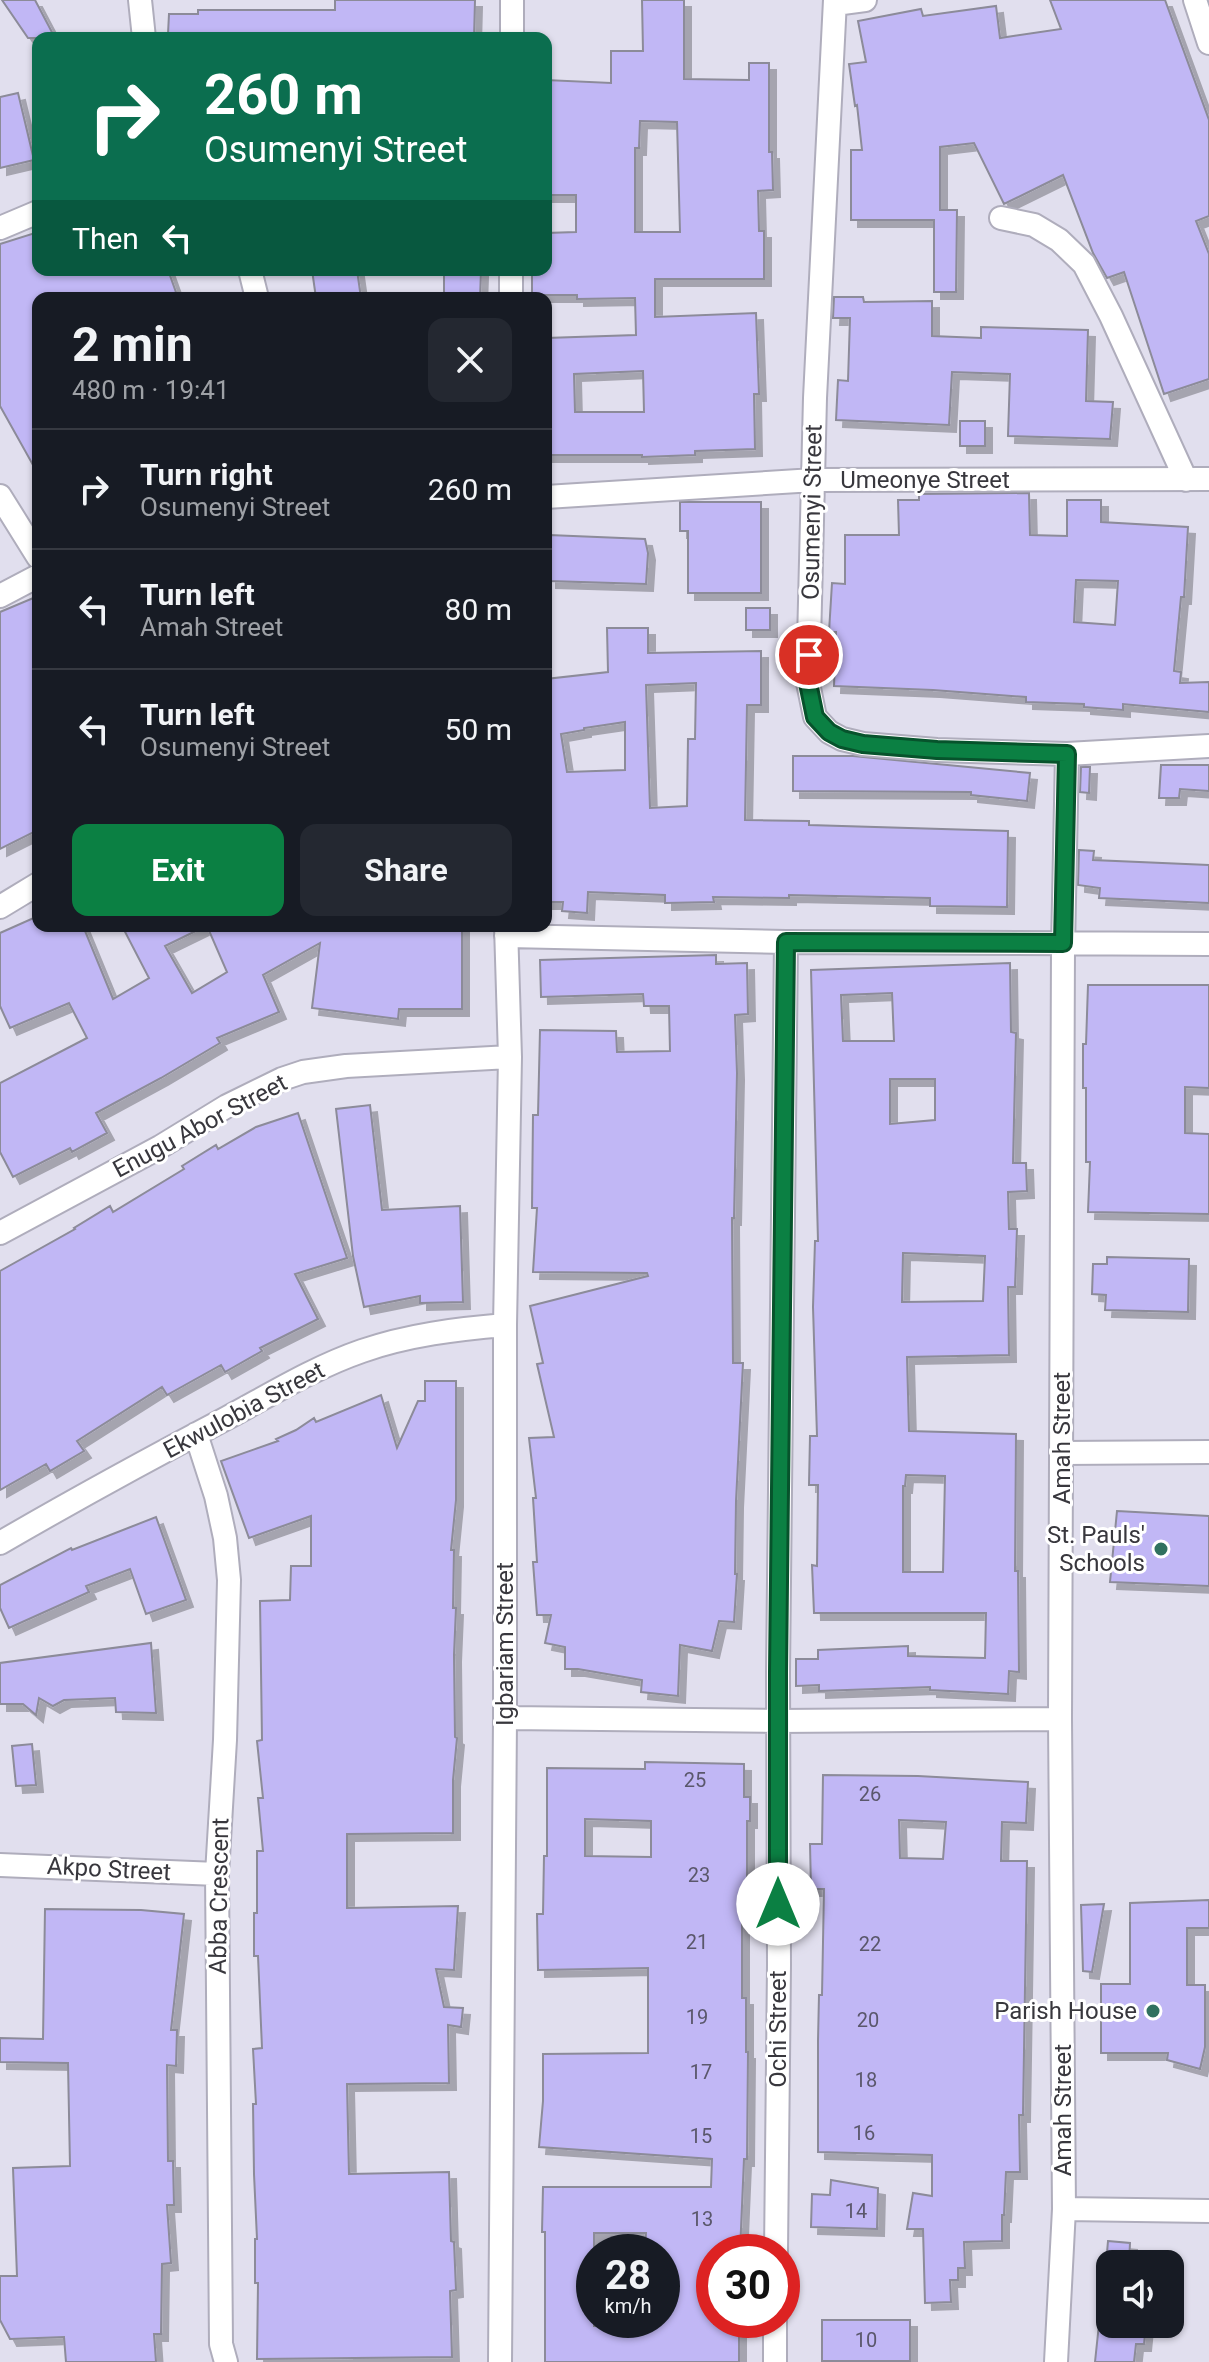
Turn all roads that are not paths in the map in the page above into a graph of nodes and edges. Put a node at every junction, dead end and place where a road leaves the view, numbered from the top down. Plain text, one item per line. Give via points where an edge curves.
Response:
1 (140, 0) edge
2 (512, 0) edge
3 (865, 0) edge
4 (1195, 0) edge
5 (835, 2) edge
6 (143, 32) edge
7 (512, 32) edge
8 (1209, 43) edge
9 (32, 215) edge
10 (1001, 218) dead end
11 (0, 228) edge
12 (1209, 479) edge
13 (814, 480) junction
14 (1186, 480) junction
15 (0, 496) edge
16 (552, 497) edge
17 (32, 547) edge
18 (32, 579) edge
19 (0, 596) edge
20 (1209, 746) edge
21 (1067, 754) junction
22 (32, 888) edge
23 (0, 907) edge
24 (506, 932) edge
25 (531, 932) edge
26 (786, 942) junction
27 (1063, 943) junction
28 (1209, 944) edge
29 (510, 1057) junction
30 (0, 1233) edge
31 (505, 1325) junction
32 (196, 1434) junction
33 (1209, 1452) edge
34 (1062, 1453) junction
35 (0, 1543) edge
36 (505, 1718) junction
37 (1060, 1719) junction
38 (778, 1721) junction
39 (0, 1865) edge
40 (217, 1874) junction
41 (1064, 2209) junction
42 (1209, 2211) edge
43 (776, 2234) edge
44 (775, 2338) edge
45 (226, 2362) edge
46 (500, 2362) edge
47 (775, 2362) edge
48 (1056, 2362) edge

1 - 6 street
2 - 7 street
3 - 5 street
4 - 8 street
5 - 13 street, Osumenyi Street
9 - 11 street
10 - 14 street via 1034,225 1084,264
12 - 14 street, Umeonye Street
13 - 14 street, Umeonye Street
13 - 16 street, Umeonye Street
13 - 21 street, Osumenyi Street via 808,683 815,717 829,732 863,744
15 - 17 street
18 - 19 street
20 - 21 street, Osumenyi Street
21 - 27 street, Amah Street
22 - 23 street
24 - 29 street, Igbariam Street
25 - 26 street
26 - 27 street
26 - 38 street, Ochi Street
27 - 28 street
27 - 34 street, Amah Street
29 - 30 street, Enugu Abor Street via 346,1066 293,1076 227,1106
29 - 31 street, Igbariam Street
31 - 32 street, Ekwulobia Street via 453,1330 362,1351 315,1370
31 - 36 street, Igbariam Street
32 - 35 street, Ekwulobia Street
32 - 40 street, Abba Crescent via 216,1496 229,1580
33 - 34 street
34 - 37 street, Amah Street
36 - 38 street
36 - 46 street, Igbariam Street
37 - 38 street
37 - 41 street, Amah Street
38 - 43 street, Ochi Street
39 - 40 street, Akpo Street
40 - 45 street, Abba Crescent via 221,2344
41 - 42 street
41 - 48 street, Amah Street
44 - 47 street

